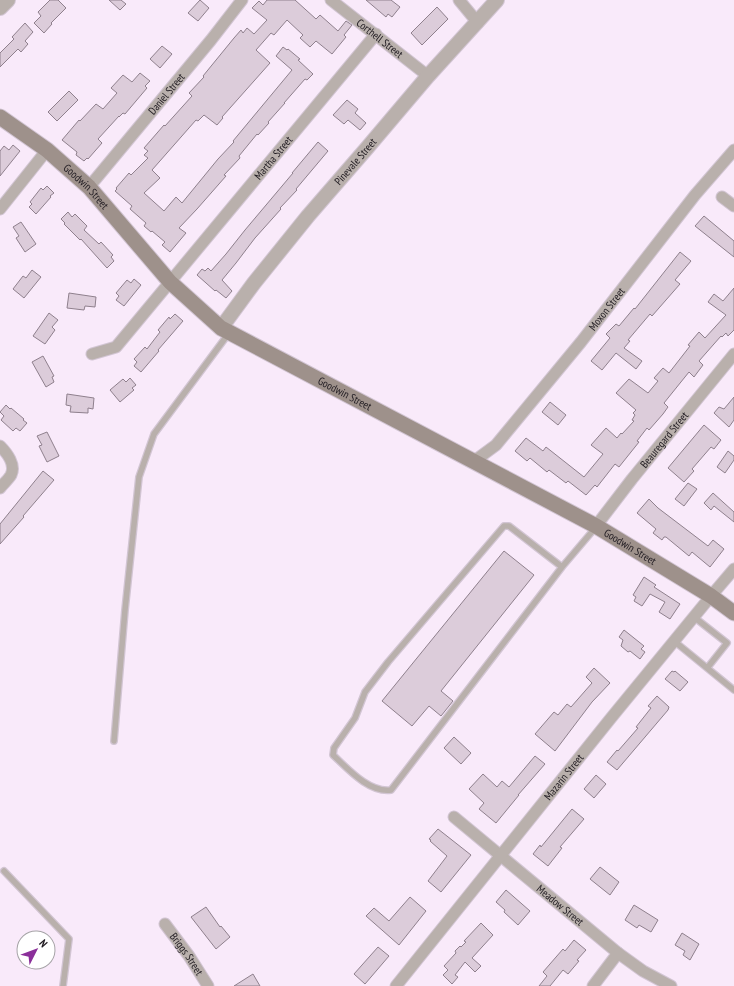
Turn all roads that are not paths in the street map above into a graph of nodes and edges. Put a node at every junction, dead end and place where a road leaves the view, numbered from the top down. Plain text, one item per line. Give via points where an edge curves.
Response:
1 (8, 0) edge
2 (242, 0) edge
3 (332, 0) edge
4 (460, 0) edge
5 (497, 0) edge
6 (0, 8) edge
7 (478, 23) junction
8 (376, 34) junction
9 (428, 76) junction
10 (0, 117) edge
11 (48, 150) junction
12 (734, 150) edge
13 (89, 187) junction
14 (722, 197) dead end
15 (734, 206) edge
16 (0, 209) edge
17 (170, 282) junction
18 (225, 330) junction
19 (92, 354) dead end
20 (734, 354) edge
21 (0, 446) edge
22 (473, 462) junction
23 (0, 488) edge
24 (596, 526) junction
25 (562, 567) junction
26 (734, 569) edge
27 (711, 596) junction
28 (734, 613) edge
29 (694, 617) junction
30 (674, 641) junction
31 (708, 667) junction
32 (734, 690) edge
33 (114, 741) dead end
34 (454, 817) dead end
35 (502, 856) junction
36 (4, 870) dead end
37 (165, 924) dead end
38 (618, 953) junction
39 (63, 986) edge
40 (208, 986) edge
41 (396, 986) edge
42 (593, 986) edge
43 (671, 986) edge

1 - 6 street
2 - 13 street, Daniel Street
3 - 8 street, Corthell Street
4 - 7 street
5 - 7 street, Pinevale Street
7 - 9 street, Pinevale Street
8 - 9 street, Corthell Street
8 - 17 street, Martha Street
9 - 18 street, Pinevale Street via 254,282
10 - 11 main road, Goodwin Street
11 - 13 main road, Goodwin Street
11 - 16 street
12 - 22 street, Moxon Street via 695,195 496,445
13 - 17 main road, Goodwin Street
14 - 15 street
17 - 18 main road, Goodwin Street
17 - 19 street, Martha Street via 116,347
18 - 22 main road, Goodwin Street
18 - 33 lane via 154,434 139,477
20 - 24 street, Beauregard Street
21 - 23 street via 12,462 11,475
22 - 24 main road, Goodwin Street
24 - 25 lane
24 - 27 main road, Goodwin Street
25 - 25 lane via 391,790 384,791 370,785 333,756 334,748 355,718 365,692 504,526 509,526
26 - 27 street, Mazarin Street
27 - 28 main road, Goodwin Street
27 - 29 street, Mazarin Street
29 - 30 street, Mazarin Street
29 - 31 lane via 727,643
30 - 31 lane
30 - 35 street, Mazarin Street
31 - 32 lane
34 - 35 street, Meadow Street
35 - 38 street, Meadow Street
35 - 41 street, Mazarin Street
36 - 39 lane via 69,939
37 - 40 street, Briggs Street
38 - 42 street
38 - 43 street, Meadow Street via 643,972

